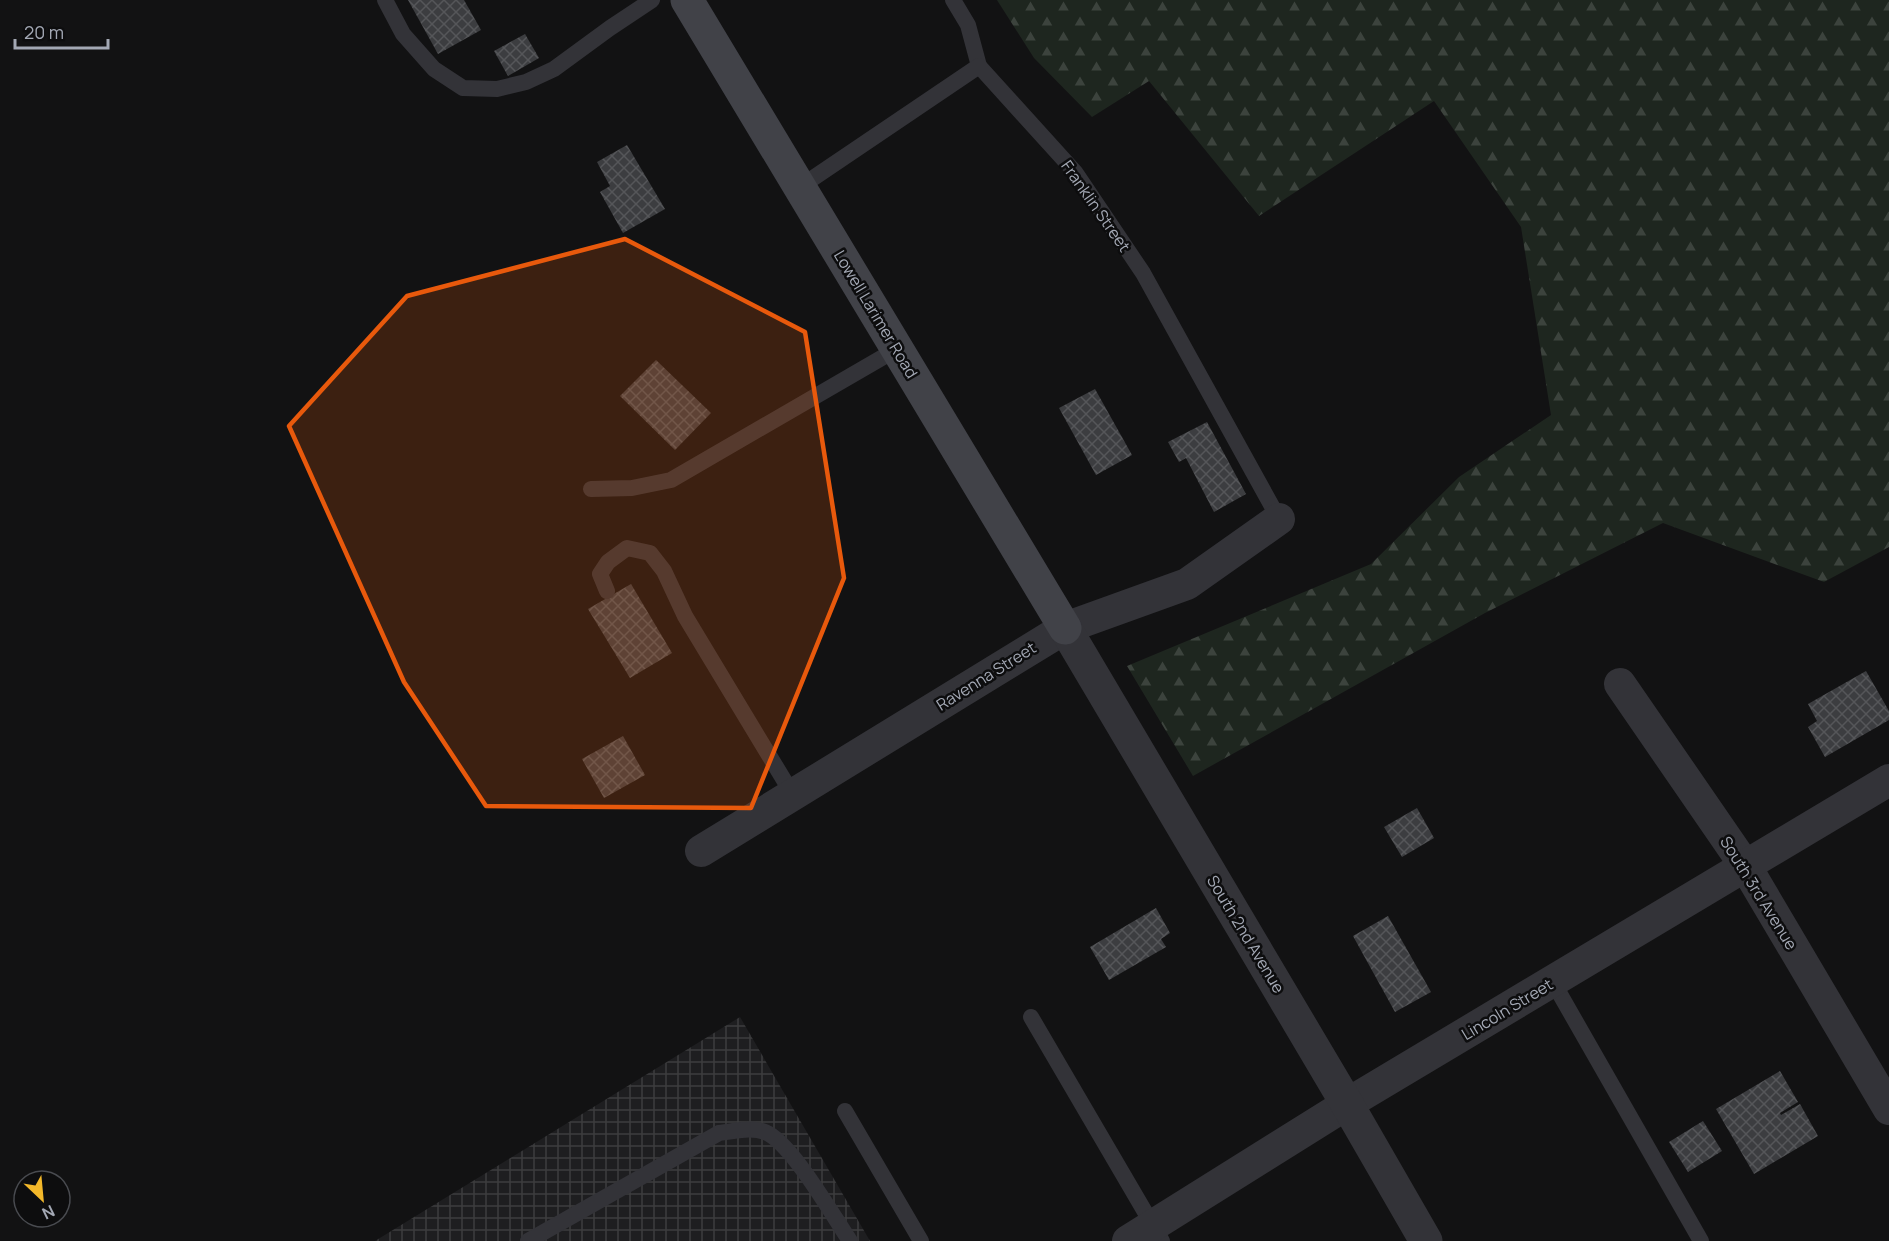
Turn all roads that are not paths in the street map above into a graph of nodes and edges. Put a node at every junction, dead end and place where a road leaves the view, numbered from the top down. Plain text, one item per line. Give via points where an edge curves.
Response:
1 (385, 0) edge
2 (652, 0) edge
3 (687, 0) edge
4 (952, 0) edge
5 (979, 66) junction
6 (800, 187) junction
7 (897, 349) junction
8 (591, 489) dead end
9 (1279, 519) joint
10 (607, 591) dead end
11 (1065, 628) junction
12 (1620, 684) dead end
13 (1889, 780) edge
14 (793, 795) junction
15 (701, 851) dead end
16 (1746, 867) junction
17 (1553, 982) junction
18 (1031, 1017) dead end
19 (1347, 1104) junction
20 (1889, 1109) edge
21 (844, 1111) dead end
22 (1148, 1236) edge
23 (528, 1241) edge
24 (850, 1241) edge
25 (921, 1241) edge
26 (1426, 1241) edge
27 (1701, 1241) edge

1 - 2 lane via 403,34 434,69 463,88 497,89 554,69
3 - 6 main road, Lowell Larimer Road
4 - 5 lane via 968,25
5 - 6 lane
5 - 9 lane, Franklin Street via 1075,172 1143,273
6 - 7 main road, Lowell Larimer Road
7 - 8 lane via 671,480 632,488
7 - 11 main road, Lowell Larimer Road
9 - 11 street, Ravenna Street via 1187,584
10 - 14 lane via 600,574 608,562 627,548 650,553
11 - 14 street, Ravenna Street
11 - 19 street, South 2nd Avenue
12 - 16 street, South 3rd Avenue
13 - 16 street, Lincoln Street
14 - 15 street, Ravenna Street
16 - 17 street, Lincoln Street
16 - 20 street, South 3rd Avenue
17 - 19 street, Lincoln Street
17 - 27 lane
18 - 22 lane
19 - 22 street, Lincoln Street
19 - 26 street, South 2nd Avenue
21 - 25 lane
23 - 24 lane via 719,1133 742,1130 766,1132 791,1152

